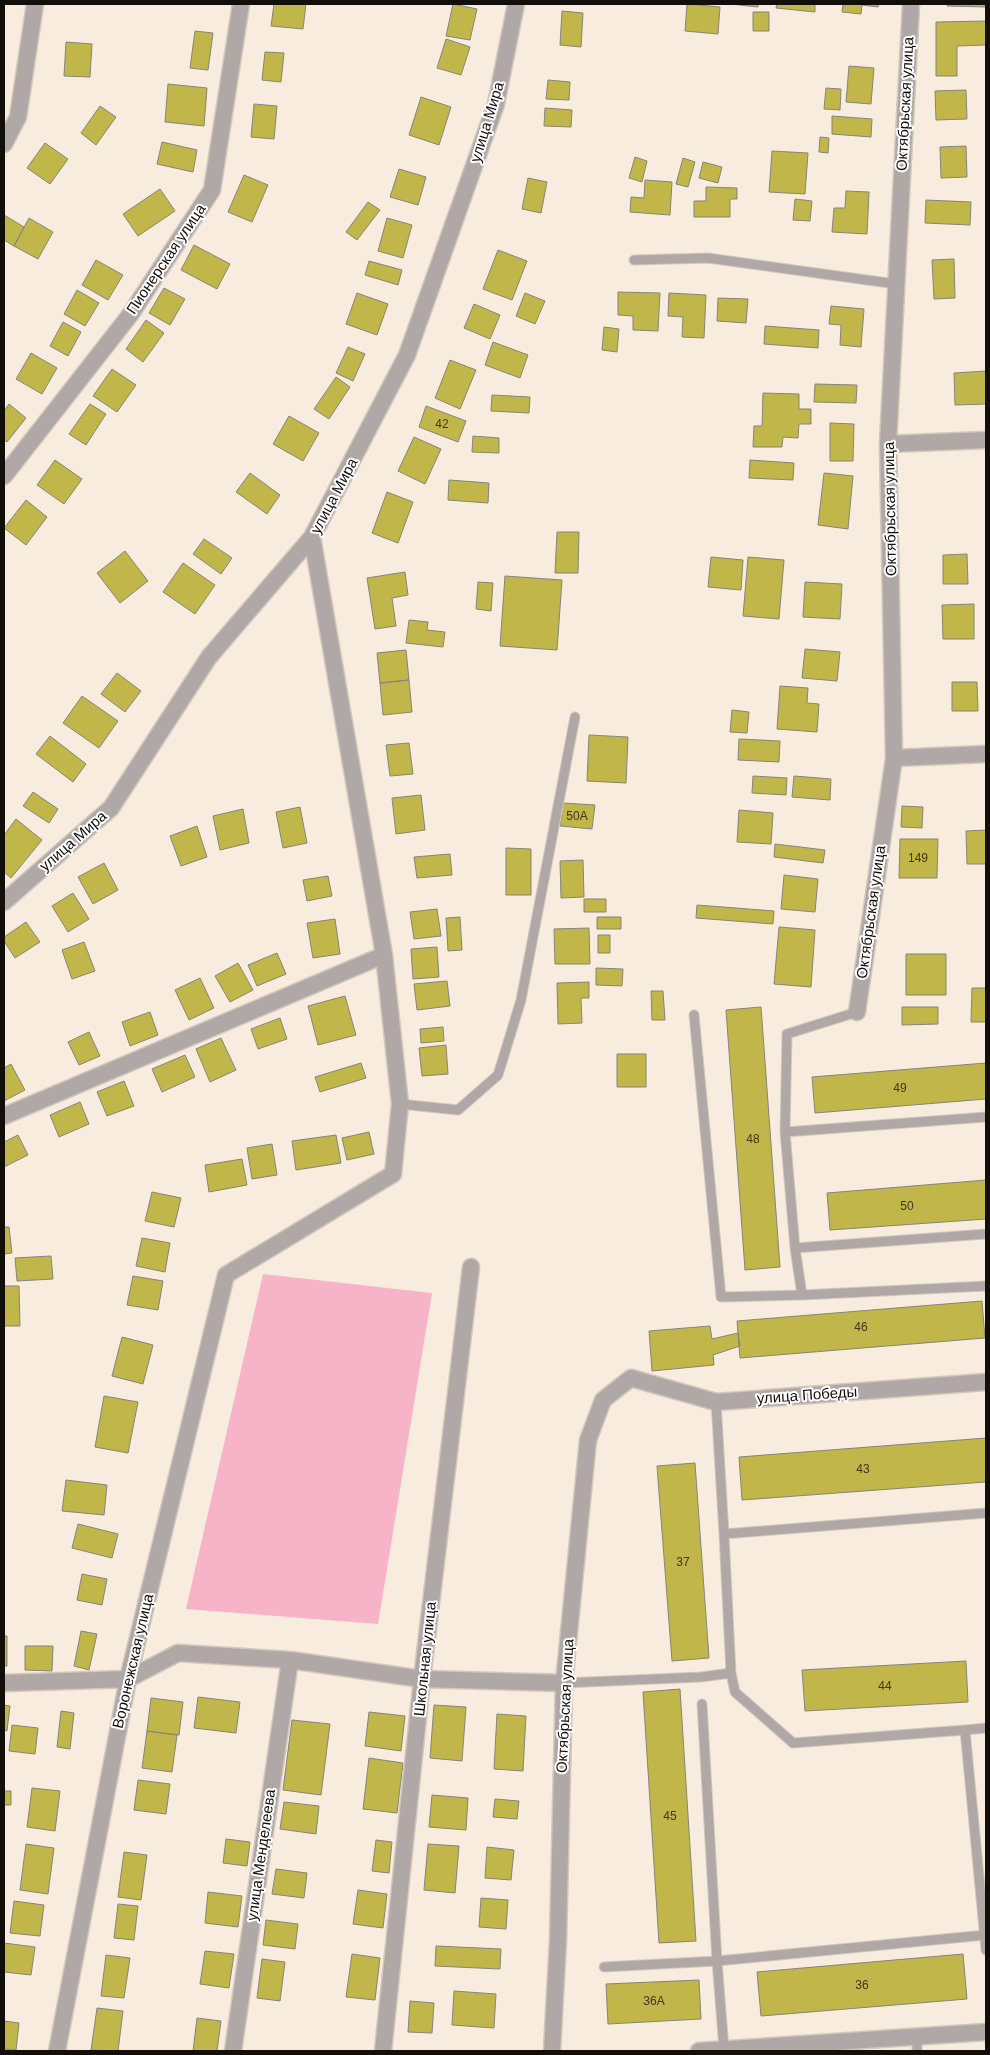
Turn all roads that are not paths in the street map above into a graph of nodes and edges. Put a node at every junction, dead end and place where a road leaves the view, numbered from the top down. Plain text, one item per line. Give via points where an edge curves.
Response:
1 (35, 4) edge
2 (241, 4) edge
3 (516, 4) edge
4 (911, 4) edge
5 (4, 144) edge
6 (634, 260) dead end
7 (896, 284) junction
8 (986, 440) edge
9 (888, 444) junction
10 (4, 476) edge
11 (312, 537) junction
12 (575, 717) dead end
13 (986, 754) edge
14 (894, 758) junction
15 (4, 902) edge
16 (384, 954) junction
17 (857, 1012) joint
18 (694, 1015) dead end
19 (400, 1104) junction
20 (4, 1116) edge
21 (986, 1117) edge
22 (785, 1132) junction
23 (986, 1234) edge
24 (795, 1248) junction
25 (471, 1267) dead end
26 (986, 1286) edge
27 (802, 1296) junction
28 (631, 1378) joint
29 (986, 1382) edge
30 (716, 1402) junction
31 (986, 1513) edge
32 (724, 1534) junction
33 (290, 1660) junction
34 (731, 1673) junction
35 (128, 1679) junction
36 (422, 1679) junction
37 (4, 1683) edge
38 (564, 1683) junction
39 (702, 1704) dead end
40 (986, 1728) edge
41 (965, 1730) junction
42 (985, 1935) junction
43 (986, 1950) edge
44 (717, 1961) junction
45 (604, 1967) dead end
46 (986, 2032) edge
47 (917, 2044) edge
48 (767, 2048) edge
49 (724, 2049) junction
50 (57, 2051) edge
51 (233, 2051) edge
52 (383, 2051) edge
53 (552, 2051) edge
54 (699, 2051) edge

1 - 5 street via 18,117
2 - 10 street, Пионерская улица via 212,190 130,315
3 - 11 street, улица Мира via 496,104 407,355
4 - 7 street, Октябрьская улица
6 - 7 lane via 708,258
7 - 9 street, Октябрьская улица
8 - 9 street
9 - 14 street, Октябрьская улица
11 - 15 street, улица Мира via 209,657 111,808
11 - 16 street
12 - 19 lane via 521,1000 498,1075 458,1110
13 - 14 street
14 - 17 street, Октябрьская улица
16 - 19 street
16 - 20 street
17 - 22 lane via 787,1034
18 - 27 lane via 721,1297
19 - 35 street, Воронежская улица via 393,1174 226,1275
21 - 22 lane
22 - 24 lane
23 - 24 lane
24 - 27 lane
25 - 36 street, Школьная улица
26 - 27 lane
28 - 30 street, улица Победы
28 - 38 street, Октябрьская улица via 603,1400 588,1440
29 - 30 street, улица Победы
30 - 32 lane
31 - 32 lane
32 - 34 lane
33 - 35 street via 178,1653
33 - 36 street
33 - 51 street, улица Менделеева
34 - 38 lane
34 - 41 lane via 734,1692 793,1743
35 - 37 street
35 - 50 street, Воронежская улица
36 - 38 street
36 - 52 street, Школьная улица
38 - 53 street, Октябрьская улица
39 - 44 lane
40 - 41 lane
41 - 42 lane
42 - 43 lane
42 - 44 lane
44 - 45 lane
44 - 49 lane
46 - 47 street
47 - 48 street
48 - 49 street
49 - 54 street

